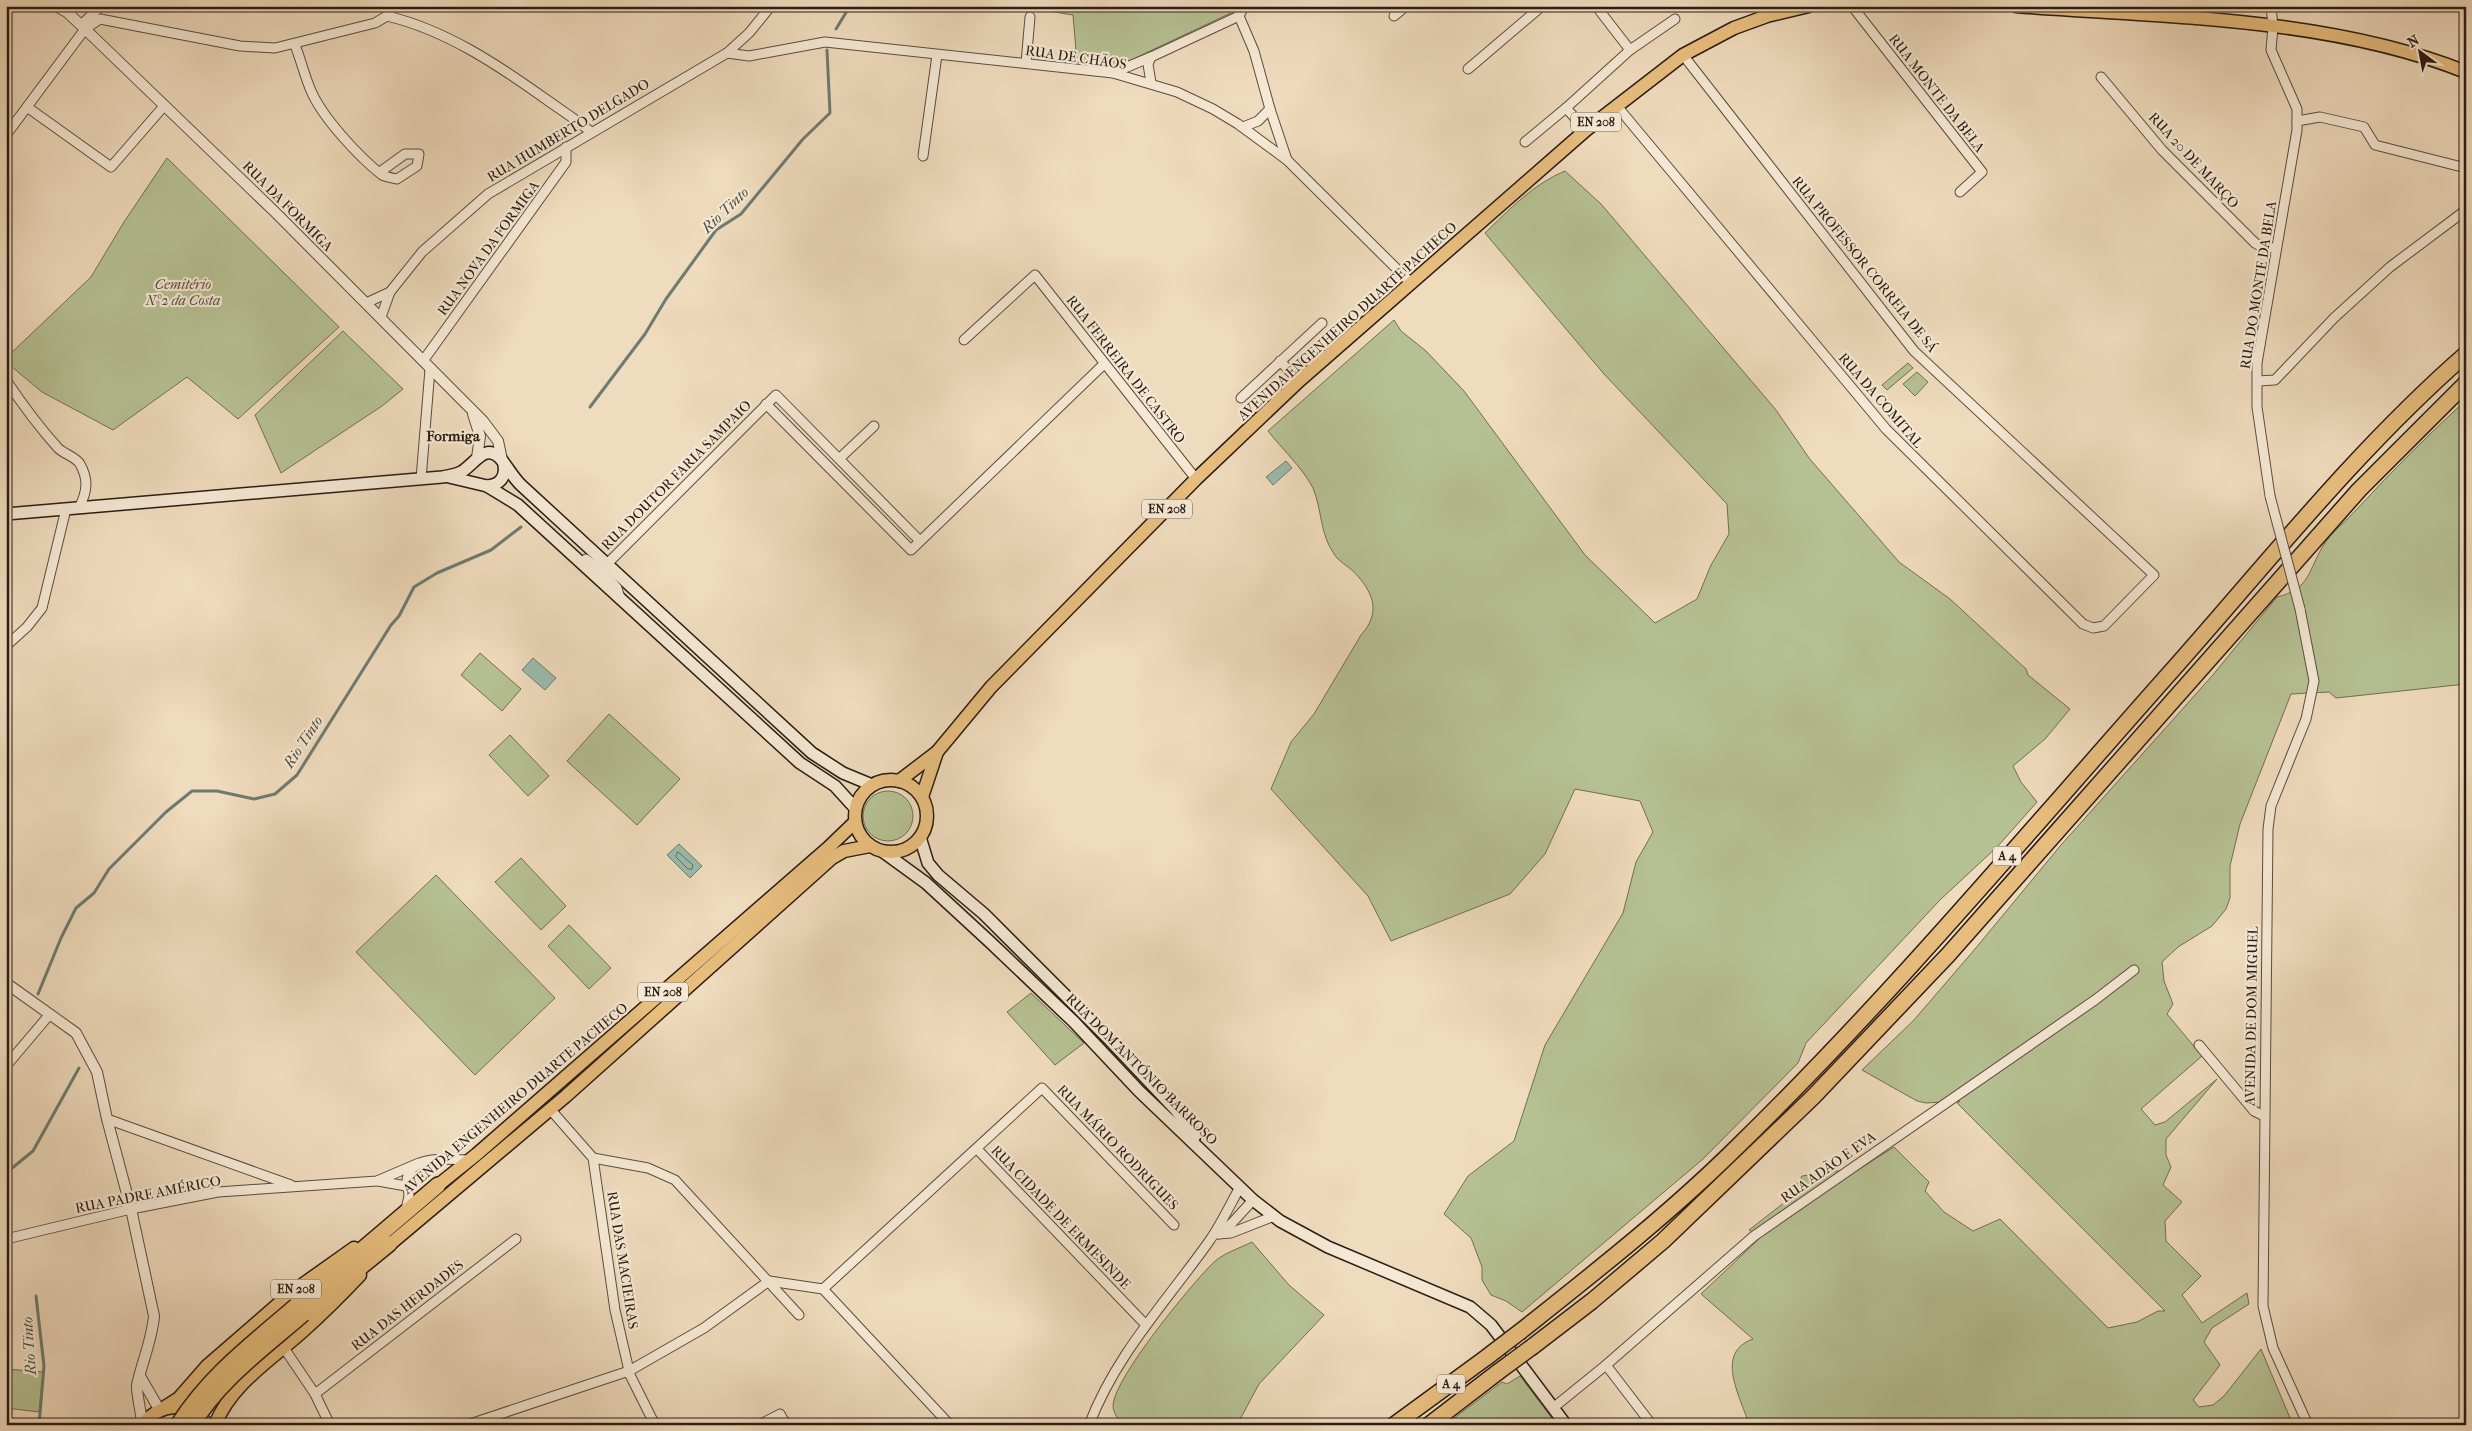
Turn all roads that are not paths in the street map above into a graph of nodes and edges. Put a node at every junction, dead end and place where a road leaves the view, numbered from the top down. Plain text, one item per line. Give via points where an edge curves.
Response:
1 (56, 6) edge
2 (101, 6) edge
3 (393, 6) edge
4 (771, 6) edge
5 (1244, 6) edge
6 (1406, 6) edge
7 (1542, 6) edge
8 (1596, 6) edge
9 (1808, 6) edge
10 (1852, 6) edge
11 (2016, 6) edge
12 (2272, 6) edge
13 (387, 16) junction
14 (1239, 16) junction
15 (1394, 16) dead end
16 (1030, 17) dead end
17 (1675, 19) dead end
18 (83, 27) junction
19 (2273, 27) junction
20 (295, 45) junction
21 (1630, 50) junction
22 (727, 53) junction
23 (937, 55) junction
24 (1682, 55) junction
25 (1151, 57) junction
26 (2436, 60) junction
27 (1026, 63) junction
28 (2466, 66) edge
29 (1468, 69) dead end
30 (2466, 72) edge
31 (1113, 74) junction
32 (2101, 77) dead end
33 (1151, 83) junction
34 (1616, 105) junction
35 (164, 106) junction
36 (27, 107) junction
37 (1566, 108) junction
38 (1270, 109) junction
39 (2297, 121) junction
40 (1243, 127) junction
41 (1586, 130) junction
42 (590, 132) junction
43 (6, 135) edge
44 (1525, 142) dead end
45 (566, 147) junction
46 (923, 156) dead end
47 (1287, 160) junction
48 (2466, 168) edge
49 (380, 172) dead end
50 (1960, 192) dead end
51 (2466, 210) edge
52 (2276, 248) junction
53 (1411, 283) junction
54 (390, 292) junction
55 (366, 303) junction
56 (381, 317) junction
57 (1322, 323) dead end
58 (964, 340) dead end
59 (2466, 354) edge
60 (1280, 361) junction
61 (1104, 364) junction
62 (427, 365) junction
63 (2258, 380) junction
64 (6, 381) edge
65 (1299, 381) junction
66 (2466, 383) edge
67 (1241, 398) dead end
68 (766, 404) junction
69 (468, 406) junction
70 (874, 426) dead end
71 (840, 458) junction
72 (476, 460) junction
73 (503, 462) junction
74 (442, 477) junction
75 (422, 479) junction
76 (1196, 479) junction
77 (484, 486) junction
78 (79, 508) junction
79 (66, 509) junction
80 (6, 514) edge
81 (920, 540) junction
82 (569, 552) junction
83 (606, 564) junction
84 (2154, 575) joint
85 (621, 600) junction
86 (2300, 609) joint
87 (6, 646) edge
88 (937, 752) junction
89 (899, 781) junction
90 (872, 785) junction
91 (922, 797) junction
92 (855, 808) junction
93 (855, 822) junction
94 (920, 837) junction
95 (870, 846) junction
96 (882, 851) junction
97 (2134, 970) dead end
98 (6, 983) edge
99 (50, 1014) junction
100 (2198, 1045) dead end
101 (6, 1066) edge
102 (550, 1110) junction
103 (2264, 1116) junction
104 (107, 1118) junction
105 (977, 1150) junction
106 (593, 1158) junction
107 (1211, 1158) junction
108 (468, 1160) junction
109 (419, 1163) junction
110 (377, 1181) junction
111 (438, 1185) junction
112 (406, 1186) junction
113 (296, 1187) junction
114 (1240, 1187) junction
115 (1253, 1200) junction
116 (131, 1209) junction
117 (406, 1209) junction
118 (1274, 1216) junction
119 (1174, 1225) dead end
120 (1214, 1237) junction
121 (6, 1239) edge
122 (516, 1239) dead end
123 (389, 1244) junction
124 (769, 1281) junction
125 (823, 1289) junction
126 (300, 1310) junction
127 (799, 1315) dead end
128 (1145, 1324) junction
129 (284, 1348) junction
130 (1606, 1365) junction
131 (629, 1371) junction
132 (140, 1376) junction
133 (316, 1394) junction
134 (162, 1408) junction
135 (1553, 1408) junction
136 (142, 1425) edge
137 (178, 1425) edge
138 (192, 1425) edge
139 (207, 1425) edge
140 (215, 1425) edge
141 (330, 1425) edge
142 (467, 1425) edge
143 (655, 1425) edge
144 (759, 1425) edge
145 (786, 1425) edge
146 (950, 1425) edge
147 (1089, 1425) edge
148 (1394, 1425) edge
149 (1429, 1425) edge
150 (1566, 1425) edge
151 (1652, 1425) edge
152 (2308, 1425) edge

1 - 18 street, RUA DA FORMIGA
2 - 18 street
3 - 13 street
4 - 22 street, RUA HUMBERTO DELGADO
5 - 14 street
6 - 15 street
7 - 29 street
8 - 21 street
9 - 24 main road, AVENIDA ENGENHEIRO DUARTE PACHECO / EN 208 via 1734,28
10 - 50 street, RUA MONTE DA BELA via 1982,172
11 - 19 main road
12 - 19 street, RUA DO MONTE DA BELA
13 - 20 street via 375,23
13 - 42 street via 444,36 509,73
14 - 25 street
14 - 38 street via 1254,51
16 - 27 street
17 - 21 street
18 - 20 street via 100,19 240,46 275,48
18 - 35 street, RUA DA FORMIGA
18 - 36 street
19 - 26 main road via 2356,41
19 - 39 street, RUA DO MONTE DA BELA via 2271,50 2297,109
20 - 49 street via 312,94 341,136
21 - 37 street
22 - 23 street, RUA DE CHÃOS via 749,56 825,42
22 - 42 street, RUA HUMBERTO DELGADO
23 - 27 street, RUA DE CHÃOS
23 - 46 street
24 - 34 main road, AVENIDA ENGENHEIRO DUARTE PACHECO / EN 208
24 - 84 street, RUA PROFESSOR CORREIA DE SÁ via 1914,351
25 - 31 street
25 - 33 street via 1148,64
26 - 28 street
26 - 30 main road
27 - 31 street, RUA DE CHÃOS
31 - 33 street, RUA DE CHÃOS
32 - 52 street, RUA 20 DE MARÇO via 2162,150 2248,236 2262,247
33 - 40 street, RUA DE CHÃOS via 1213,108
34 - 41 main road, AVENIDA ENGENHEIRO DUARTE PACHECO / EN 208
34 - 84 street, RUA DA COMITAL via 1874,416 2083,624 2093,628 2104,626
35 - 36 street via 111,167
35 - 55 street, RUA DA FORMIGA
36 - 43 street
37 - 41 street
37 - 44 street
38 - 40 street via 1258,121
38 - 47 street
39 - 48 street via 2320,117 2364,127 2375,145
39 - 52 street, RUA DO MONTE DA BELA
40 - 47 street, RUA DE CHÃOS
41 - 53 main road, AVENIDA ENGENHEIRO DUARTE PACHECO / EN 208
42 - 45 street, RUA HUMBERTO DELGADO
45 - 54 street, RUA HUMBERTO DELGADO via 488,194 422,252
45 - 62 street, RUA NOVA DA FORMIGA via 566,162
47 - 53 street, RUA DE CHÃOS
51 - 63 street via 2390,267 2334,318 2276,380
52 - 63 street, RUA DO MONTE DA BELA via 2257,364
53 - 65 main road, AVENIDA ENGENHEIRO DUARTE PACHECO / EN 208
54 - 55 street, RUA HUMBERTO DELGADO
54 - 56 street, RUA HUMBERTO DELGADO
55 - 56 street, RUA DA FORMIGA
56 - 62 street, RUA DA FORMIGA
57 - 60 street
58 - 61 street, RUA FERREIRA DE CASTRO via 1035,275
59 - 148 highway, A 4, bridge via 2429,386 2351,467 1932,942 1733,1152 1648,1228 1521,1331
60 - 65 street
60 - 67 street
61 - 76 street, RUA FERREIRA DE CASTRO
61 - 81 street
62 - 69 street, RUA DA FORMIGA
62 - 75 street
63 - 86 street, RUA DO MONTE DA BELA, bridge via 2257,407 2270,496
64 - 78 street via 41,430 63,453 78,461 84,473 86,494
65 - 76 main road, AVENIDA ENGENHEIRO DUARTE PACHECO / EN 208
66 - 149 highway, A 4, bridge via 2359,490 1948,955 1813,1097 1663,1241 1592,1301
68 - 71 street, RUA DOUTOR FARIA SAMPAIO via 776,395
68 - 81 street, RUA DOUTOR FARIA SAMPAIO via 910,550
68 - 83 street, RUA DOUTOR FARIA SAMPAIO
69 - 72 street, RUA DA FORMIGA via 480,436
69 - 73 street, RUA DA FORMIGA via 491,429
70 - 71 street
71 - 81 street, RUA DOUTOR FARIA SAMPAIO
72 - 73 main road via 488,453
72 - 74 main road via 461,472
72 - 77 main road via 472,473
73 - 77 main road via 502,480 498,484
73 - 83 main road via 515,480
74 - 75 main road
74 - 77 main road
75 - 78 main road
76 - 88 main road, AVENIDA ENGENHEIRO DUARTE PACHECO / EN 208 via 991,687
77 - 82 main road via 518,506
78 - 79 main road
79 - 80 main road
79 - 87 street via 42,608 27,628
82 - 83 street via 598,568
82 - 85 main road
83 - 85 street via 604,573 617,588
83 - 90 main road via 812,753 843,773
85 - 92 main road via 800,763 835,786
86 - 103 street, AVENIDA DE DOM MIGUEL via 2314,681 2306,719 2271,806 2268,829
88 - 89 main road, AVENIDA ENGENHEIRO DUARTE PACHECO / EN 208
88 - 91 main road, AVENIDA ENGENHEIRO DUARTE PACHECO / EN 208
89 - 90 main road via 885,780
89 - 91 main road via 912,786
90 - 92 main road via 861,795
91 - 94 main road, EN 208 via 927,810 926,824
92 - 93 main road
93 - 95 main road via 860,835
93 - 108 main road, AVENIDA ENGENHEIRO DUARTE PACHECO / EN 208
94 - 96 main road via 910,847 897,852
94 - 107 main road, RUA DOM ANTÓNIO BARROSO via 928,863 938,875 984,914 1107,1037 1176,1110
95 - 96 main road
95 - 102 main road, AVENIDA ENGENHEIRO DUARTE PACHECO / EN 208 via 844,851 832,858
96 - 107 main road, RUA DOM ANTÓNIO BARROSO via 926,883 990,942
97 - 130 street, RUA ADÃO E EVA via 1754,1236
98 - 99 street
99 - 101 street
99 - 104 street via 76,1033 97,1072
100 - 103 street via 2254,1111
102 - 106 street
102 - 123 main road, AVENIDA ENGENHEIRO DUARTE PACHECO / EN 208
103 - 152 street, AVENIDA DE DOM MIGUEL via 2263,1306 2273,1348
104 - 113 street, RUA PADRE AMÉRICO
104 - 116 street
105 - 119 street, RUA MÁRIO RODRIGUES via 1042,1088
105 - 125 street, RUA CIDADE DE ERMESINDE
105 - 128 street, RUA CIDADE DE ERMESINDE
106 - 124 street via 648,1168 675,1180
106 - 131 street, RUA DAS MACIEIRAS via 615,1310
107 - 114 main road
108 - 109 street, RUA PADRE AMÉRICO via 441,1159
108 - 111 main road, AVENIDA ENGENHEIRO DUARTE PACHECO / EN 208
109 - 110 street, RUA PADRE AMÉRICO
109 - 112 street via 407,1177
110 - 112 street, RUA PADRE AMÉRICO
110 - 113 street, RUA PADRE AMÉRICO
111 - 117 main road, AVENIDA ENGENHEIRO DUARTE PACHECO / EN 208
111 - 126 highway
112 - 117 street via 409,1195
113 - 116 street, RUA PADRE AMÉRICO via 218,1192
114 - 115 main road
114 - 120 street
115 - 118 main road
115 - 120 street
116 - 121 street, RUA PADRE AMÉRICO
116 - 132 street via 154,1316
117 - 134 main road, AVENIDA ENGENHEIRO DUARTE PACHECO / EN 208 via 292,1292 207,1366 179,1398
118 - 120 street
118 - 135 main road via 1328,1247 1470,1307 1491,1325
120 - 128 street
122 - 133 street, RUA DAS HERDADES
123 - 126 highway
123 - 129 main road, AVENIDA ENGENHEIRO DUARTE PACHECO / EN 208
124 - 125 street
124 - 127 street
124 - 131 street via 704,1328
125 - 146 street
126 - 137 highway, bridge via 216,1375
126 - 138 highway, bridge via 211,1398
128 - 147 street via 1097,1404
129 - 133 street
129 - 140 main road, AVENIDA ENGENHEIRO DUARTE PACHECO / EN 208 via 233,1392
130 - 135 street, RUA ADÃO E EVA
130 - 151 street
131 - 142 street
131 - 143 street, RUA DAS MACIEIRAS
132 - 134 street
132 - 136 street via 137,1388
133 - 141 street
134 - 136 main road, EN 208
134 - 139 main road via 188,1408 199,1414
135 - 150 main road
144 - 145 street via 780,1414

